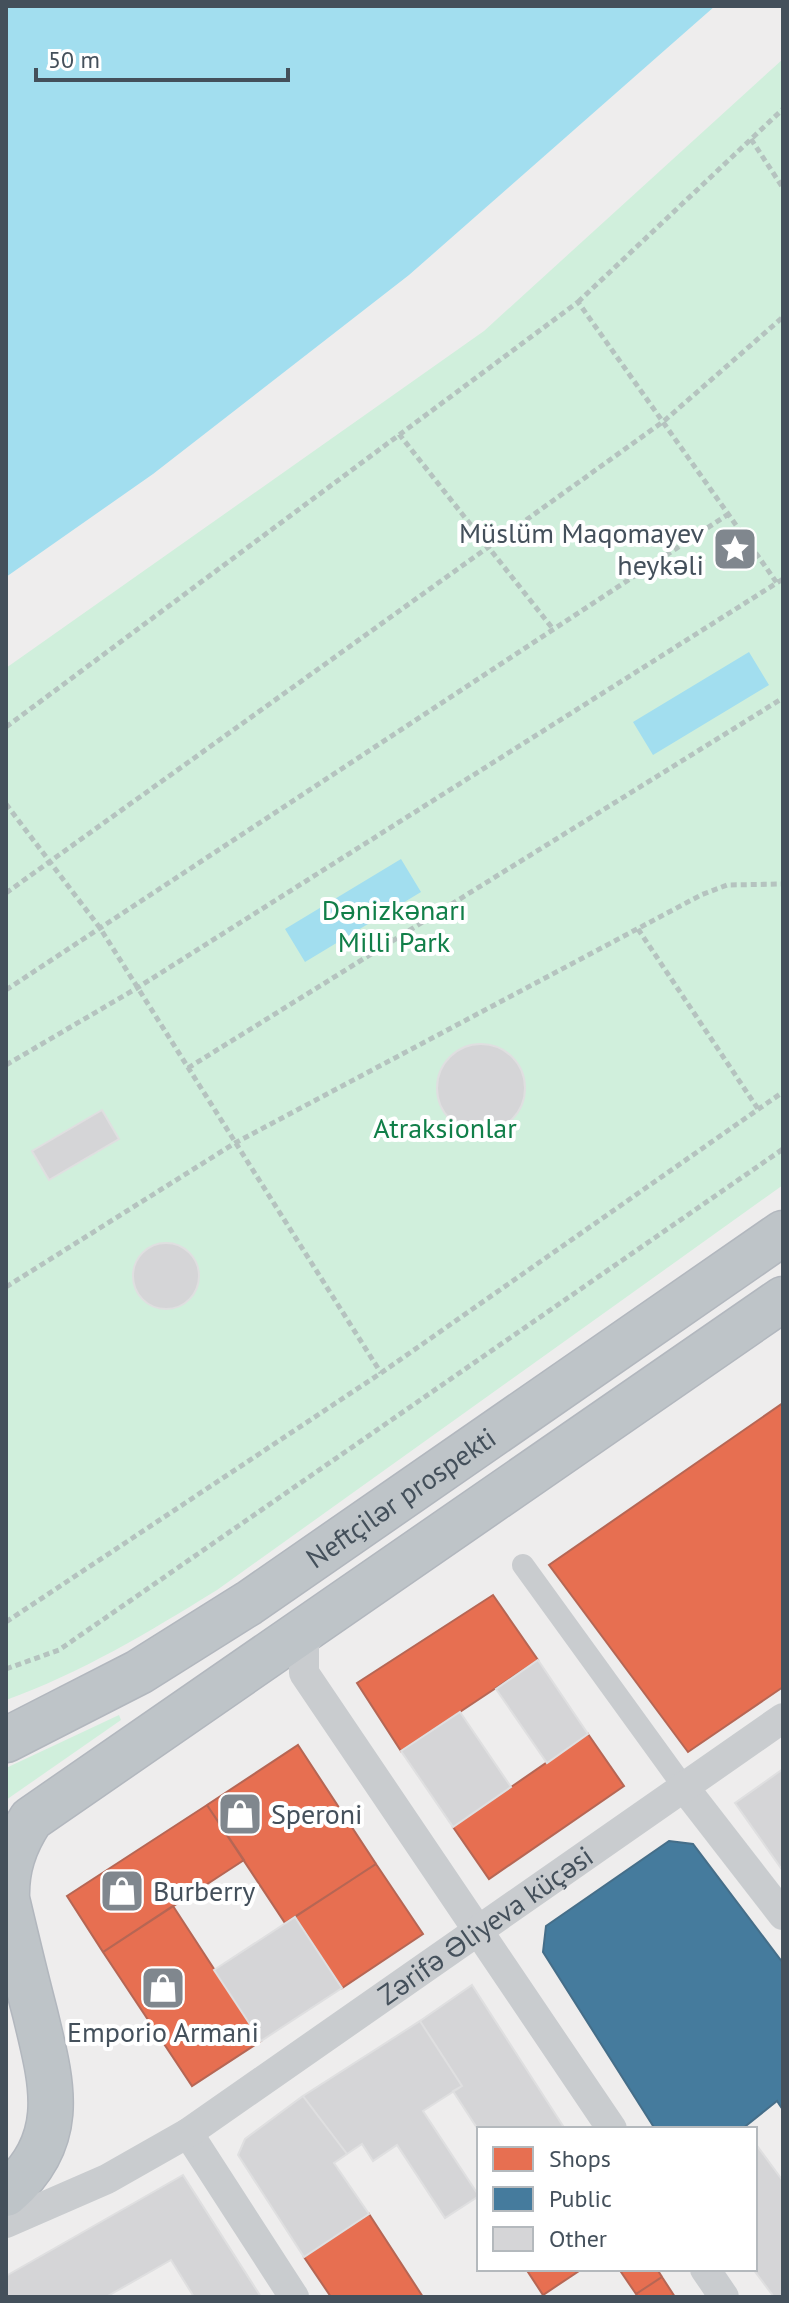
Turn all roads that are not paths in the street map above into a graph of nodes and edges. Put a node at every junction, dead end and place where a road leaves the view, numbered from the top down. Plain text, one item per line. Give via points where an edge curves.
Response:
1 (783, 1233) edge
2 (783, 1299) edge
3 (783, 1321) edge
4 (733, 1333) junction
5 (523, 1565) dead end
6 (318, 1623) junction
7 (783, 1718) edge
8 (6, 1740) edge
9 (683, 1786) junction
10 (783, 1915) edge
11 (480, 1930) junction
12 (6, 2011) edge
13 (48, 2065) junction
14 (611, 2127) edge
15 (188, 2133) junction
16 (6, 2194) edge
17 (6, 2223) edge
18 (706, 2271) edge
19 (294, 2297) edge
20 (724, 2297) edge

1 - 8 highway, Neftçilər prospekti via 249,1603 139,1672
2 - 4 highway, Neftçilər prospekti
3 - 4 street
4 - 6 highway, Neftçilər prospekti
5 - 9 street
6 - 11 street via 304,1643 304,1673
6 - 13 highway, Neftçilər prospekti via 47,1806 20,1836 6,1879 7,1899
7 - 9 street, Zərifə Əliyeva küçəsi
9 - 10 street
9 - 11 street, Zərifə Əliyeva küçəsi
11 - 14 street
11 - 15 street, Zərifə Əliyeva küçəsi
12 - 13 highway
13 - 16 highway, Neftçilər prospekti via 53,2105 45,2143
15 - 17 street, Zərifə Əliyeva küçəsi via 107,2179
15 - 19 street
18 - 20 street

